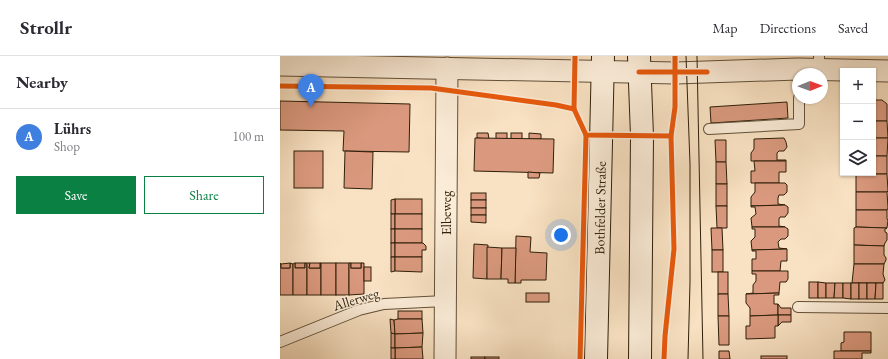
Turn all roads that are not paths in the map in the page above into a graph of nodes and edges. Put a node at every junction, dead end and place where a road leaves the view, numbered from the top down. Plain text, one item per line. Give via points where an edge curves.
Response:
1 (518, 56) edge
2 (819, 62) edge
3 (603, 64) edge
4 (639, 64) edge
5 (280, 65) edge
6 (447, 68) junction
7 (805, 68) edge
8 (473, 69) junction
9 (792, 71) edge
10 (888, 71) edge
11 (798, 104) edge
12 (709, 129) dead end
13 (445, 301) junction
14 (798, 307) dead end
15 (888, 308) edge
16 (280, 342) edge
17 (445, 359) edge
18 (596, 359) edge
19 (640, 359) edge

1 - 8 street
2 - 7 street
2 - 10 street
3 - 4 street
3 - 8 street
3 - 18 main road, Bothfelder Straße
4 - 9 street via 682,73
4 - 19 main road via 642,136
5 - 6 street
6 - 8 street
6 - 13 street, Elbeweg
11 - 12 lane via 799,124
13 - 16 lane, Allerweg via 384,304 359,310
13 - 17 street, Elbeweg
14 - 15 lane

